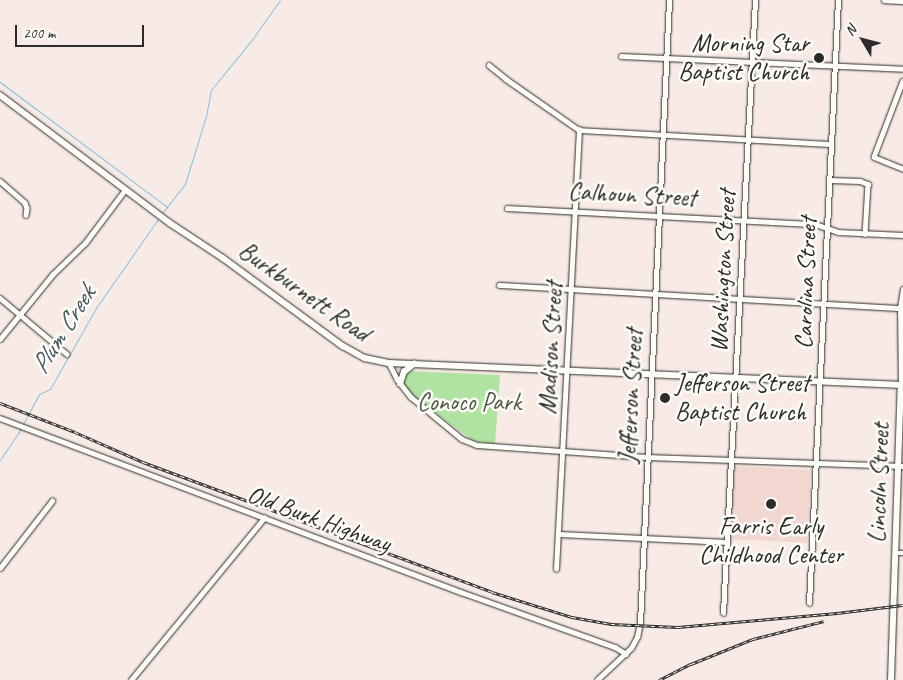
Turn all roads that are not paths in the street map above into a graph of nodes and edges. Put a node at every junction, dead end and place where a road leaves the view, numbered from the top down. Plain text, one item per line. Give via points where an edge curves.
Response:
1 (669, 0) edge
2 (755, 0) edge
3 (838, 0) edge
4 (884, 0) edge
5 (903, 1) edge
6 (621, 56) dead end
7 (666, 58) junction
8 (751, 61) junction
9 (489, 65) dead end
10 (835, 65) junction
11 (903, 69) edge
12 (903, 81) edge
13 (0, 95) edge
14 (579, 130) junction
15 (662, 135) junction
16 (748, 140) junction
17 (831, 144) junction
18 (903, 169) edge
19 (830, 180) junction
20 (0, 181) edge
21 (125, 190) junction
22 (507, 208) dead end
23 (576, 211) junction
24 (26, 215) dead end
25 (658, 215) junction
26 (744, 219) junction
27 (828, 228) junction
28 (865, 234) junction
29 (903, 235) edge
30 (499, 285) dead end
31 (903, 289) edge
32 (572, 290) junction
33 (655, 295) junction
34 (0, 298) edge
35 (740, 299) junction
36 (825, 304) junction
37 (902, 308) edge
38 (21, 314) junction
39 (0, 338) edge
40 (67, 354) dead end
41 (389, 363) junction
42 (414, 364) junction
43 (568, 370) junction
44 (651, 374) junction
45 (736, 378) junction
46 (821, 382) junction
47 (400, 384) junction
48 (902, 385) edge
49 (0, 418) edge
50 (564, 450) junction
51 (647, 457) junction
52 (731, 460) junction
53 (816, 462) junction
54 (900, 466) edge
55 (52, 501) dead end
56 (264, 518) junction
57 (559, 534) junction
58 (643, 538) junction
59 (727, 542) junction
60 (895, 553) junction
61 (903, 553) edge
62 (0, 568) edge
63 (556, 569) dead end
64 (808, 603) dead end
65 (724, 613) dead end
66 (626, 654) junction
67 (131, 680) edge
68 (597, 680) edge
69 (890, 680) edge

1 - 7 street, Jefferson Street
2 - 8 street, Washington Street
3 - 10 street, Carolina Street
4 - 5 street
6 - 7 street
7 - 8 street
7 - 15 street, Jefferson Street
8 - 10 street
8 - 16 street, Washington Street
9 - 14 street
10 - 11 street
10 - 17 street, Carolina Street
12 - 18 street via 874,157
13 - 21 main road, Burkburnett Road
14 - 15 street
14 - 23 street, Madison Street
15 - 16 street
15 - 25 street, Jefferson Street
16 - 17 street
16 - 26 street, Washington Street
17 - 19 street, Carolina Street
19 - 27 street, Carolina Street
19 - 28 street via 868,184
20 - 24 street via 25,203
21 - 38 street via 85,243
21 - 41 main road, Burkburnett Road via 349,349 365,358
22 - 23 street, Calhoun Street
23 - 25 street, Calhoun Street
23 - 32 street, Madison Street
25 - 26 street, Calhoun Street
25 - 33 street, Jefferson Street
26 - 27 street, Calhoun Street via 815,224
26 - 35 street, Washington Street
27 - 28 street, Calhoun Street
27 - 36 street, Carolina Street
28 - 29 street, Calhoun Street
30 - 32 street
31 - 37 street, Lincoln Street
32 - 33 street
32 - 43 street, Madison Street
33 - 35 street
33 - 44 street, Jefferson Street
34 - 38 street
35 - 36 street
35 - 45 street, Washington Street
36 - 37 street
36 - 46 street, Carolina Street
37 - 48 street, Lincoln Street
38 - 39 street
38 - 40 street
41 - 42 main road
41 - 47 street, Burkburnett Road
42 - 43 main road
42 - 47 main road via 404,372
43 - 44 main road
43 - 50 street, Madison Street
44 - 45 main road
44 - 51 street, Jefferson Street
45 - 46 main road
45 - 52 street, Washington Street
46 - 48 main road
46 - 53 street, Carolina Street
47 - 50 street, Burkburnett Road via 411,397 470,443 486,447
48 - 54 main road, Lincoln Street
49 - 56 street, Old Burk Highway
50 - 51 street, Burkburnett Road
50 - 57 street, Madison Street
51 - 52 street, Burkburnett Road
51 - 58 street, Jefferson Street
52 - 53 street, Burkburnett Road
52 - 59 street, Washington Street
53 - 54 street, Burkburnett Road
53 - 64 street, Carolina Street
54 - 60 main road, Lincoln Street
55 - 62 street
56 - 66 street, Old Burk Highway via 615,647
56 - 67 street
57 - 58 street
57 - 63 street, Madison Street
58 - 59 street
58 - 66 street, Jefferson Street via 639,631
59 - 65 street, Washington Street
60 - 61 street
60 - 69 main road, Lincoln Street
66 - 68 street, Jefferson Street

